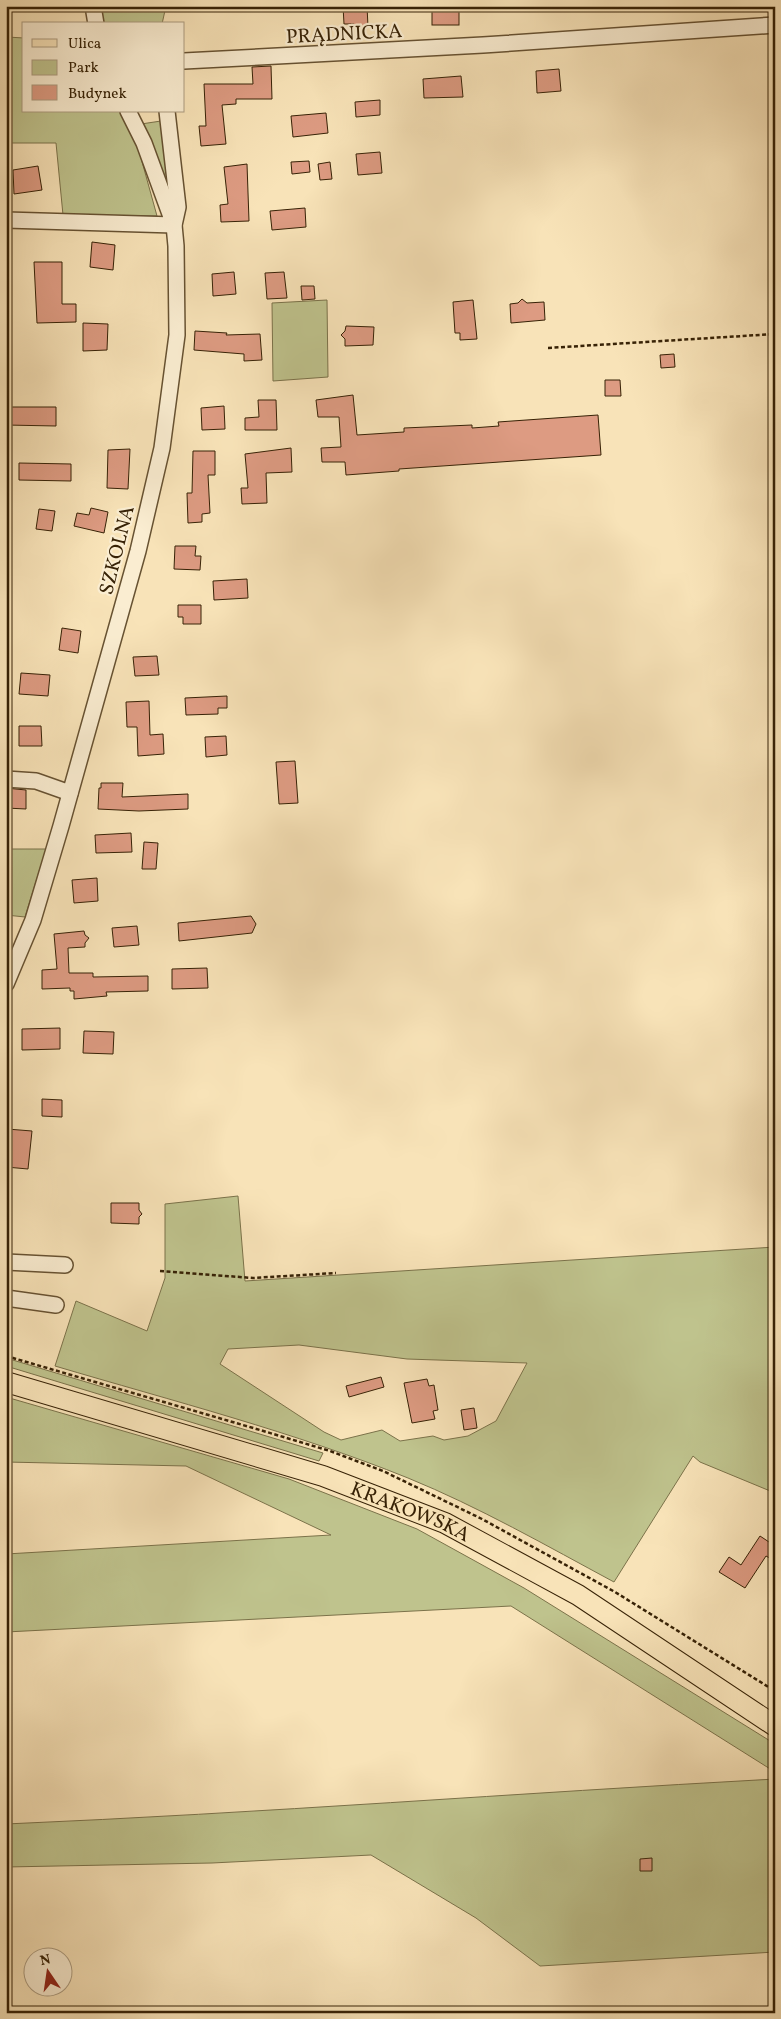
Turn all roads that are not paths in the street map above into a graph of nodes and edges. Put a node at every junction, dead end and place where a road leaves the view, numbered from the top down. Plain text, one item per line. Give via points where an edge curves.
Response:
1 (93, 6) edge
2 (96, 22) edge
3 (775, 25) edge
4 (185, 61) edge
5 (128, 112) edge
6 (167, 112) edge
7 (6, 220) edge
8 (174, 225) junction
9 (6, 779) edge
10 (70, 792) junction
11 (6, 984) edge
12 (6, 1262) edge
13 (65, 1265) dead end
14 (6, 1298) edge
15 (56, 1304) dead end
16 (6, 1382) edge
17 (775, 1726) edge

1 - 2 street
3 - 4 street, PRĄDNICKA
5 - 8 street via 144,143
6 - 8 street, SZKOLNA via 178,207
7 - 8 street
8 - 10 street, SZKOLNA via 177,335 162,448 138,551
9 - 10 street via 36,781
10 - 11 street, SZKOLNA via 33,920
12 - 13 street
14 - 15 street
16 - 17 main road, KRAKOWSKA via 322,1476 446,1523 578,1596

